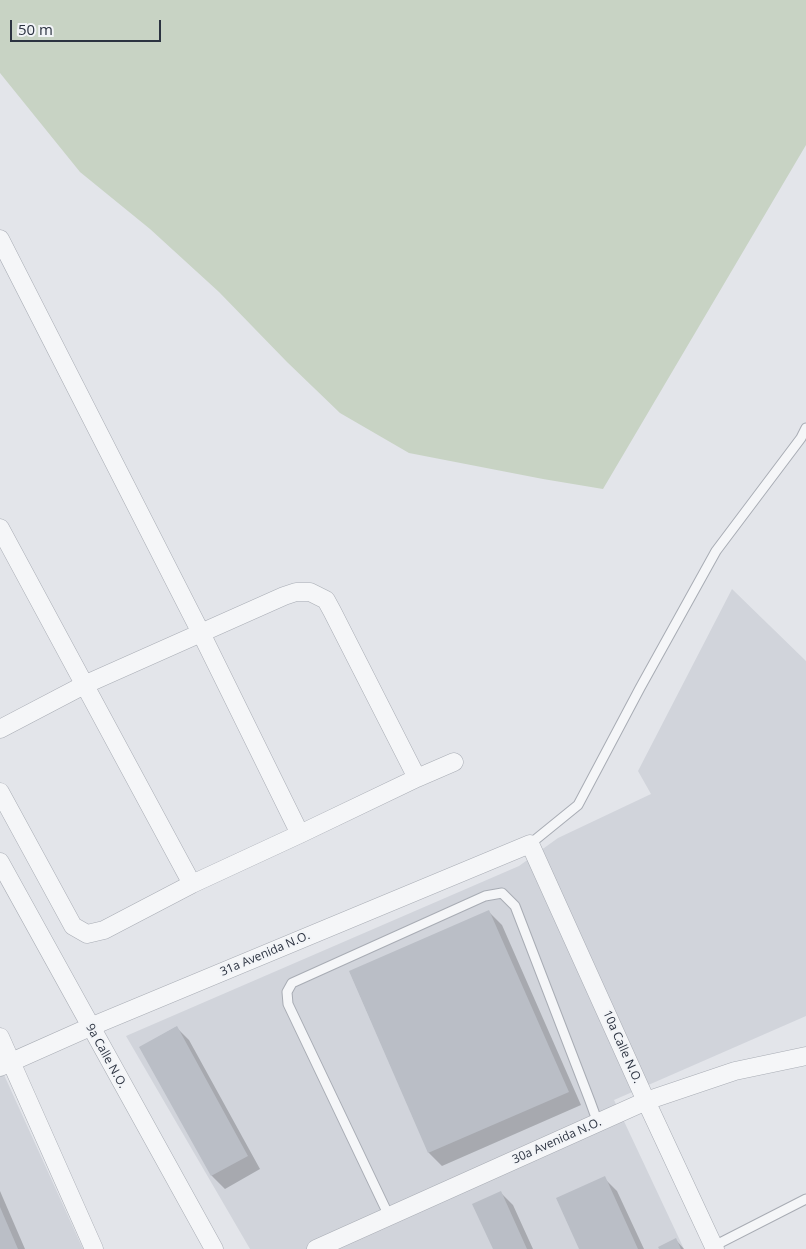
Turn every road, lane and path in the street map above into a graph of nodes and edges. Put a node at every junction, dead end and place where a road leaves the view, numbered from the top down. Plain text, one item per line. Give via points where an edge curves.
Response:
1 (0, 239) edge
2 (806, 428) edge
3 (0, 528) edge
4 (201, 632) junction
5 (84, 684) junction
6 (0, 729) edge
7 (454, 762) dead end
8 (417, 778) junction
9 (0, 792) edge
10 (300, 834) junction
11 (530, 844) junction
12 (0, 862) edge
13 (192, 884) junction
14 (90, 1027) junction
15 (0, 1037) edge
16 (806, 1056) edge
17 (6, 1064) edge
18 (646, 1101) junction
19 (598, 1122) junction
20 (806, 1199) edge
21 (389, 1216) junction
22 (714, 1248) edge
23 (94, 1249) edge
24 (214, 1249) edge
25 (316, 1249) edge

1 - 4 street
2 - 11 lane via 716,552 578,805
3 - 5 street
4 - 5 street
4 - 8 street via 296,592 310,592 326,600
4 - 10 street
5 - 6 street
5 - 13 street
7 - 8 street
8 - 10 street
9 - 13 street via 73,926 87,934 104,930
10 - 13 street
11 - 14 street, 31a Avenida N.O.
11 - 18 street, 10a Calle N.O.
12 - 14 street, 9a Calle N.O.
14 - 17 street, 31a Avenida N.O.
14 - 24 street, 9a Calle N.O.
15 - 17 street
16 - 18 street, 30a Avenida N.O. via 735,1071
17 - 23 street
18 - 19 street, 30a Avenida N.O.
18 - 22 street, 10a Calle N.O.
19 - 21 street, 30a Avenida N.O.
19 - 21 lane via 515,906 502,893 485,896 292,983 287,992 288,1004
20 - 22 lane
21 - 25 street, 30a Avenida N.O.

